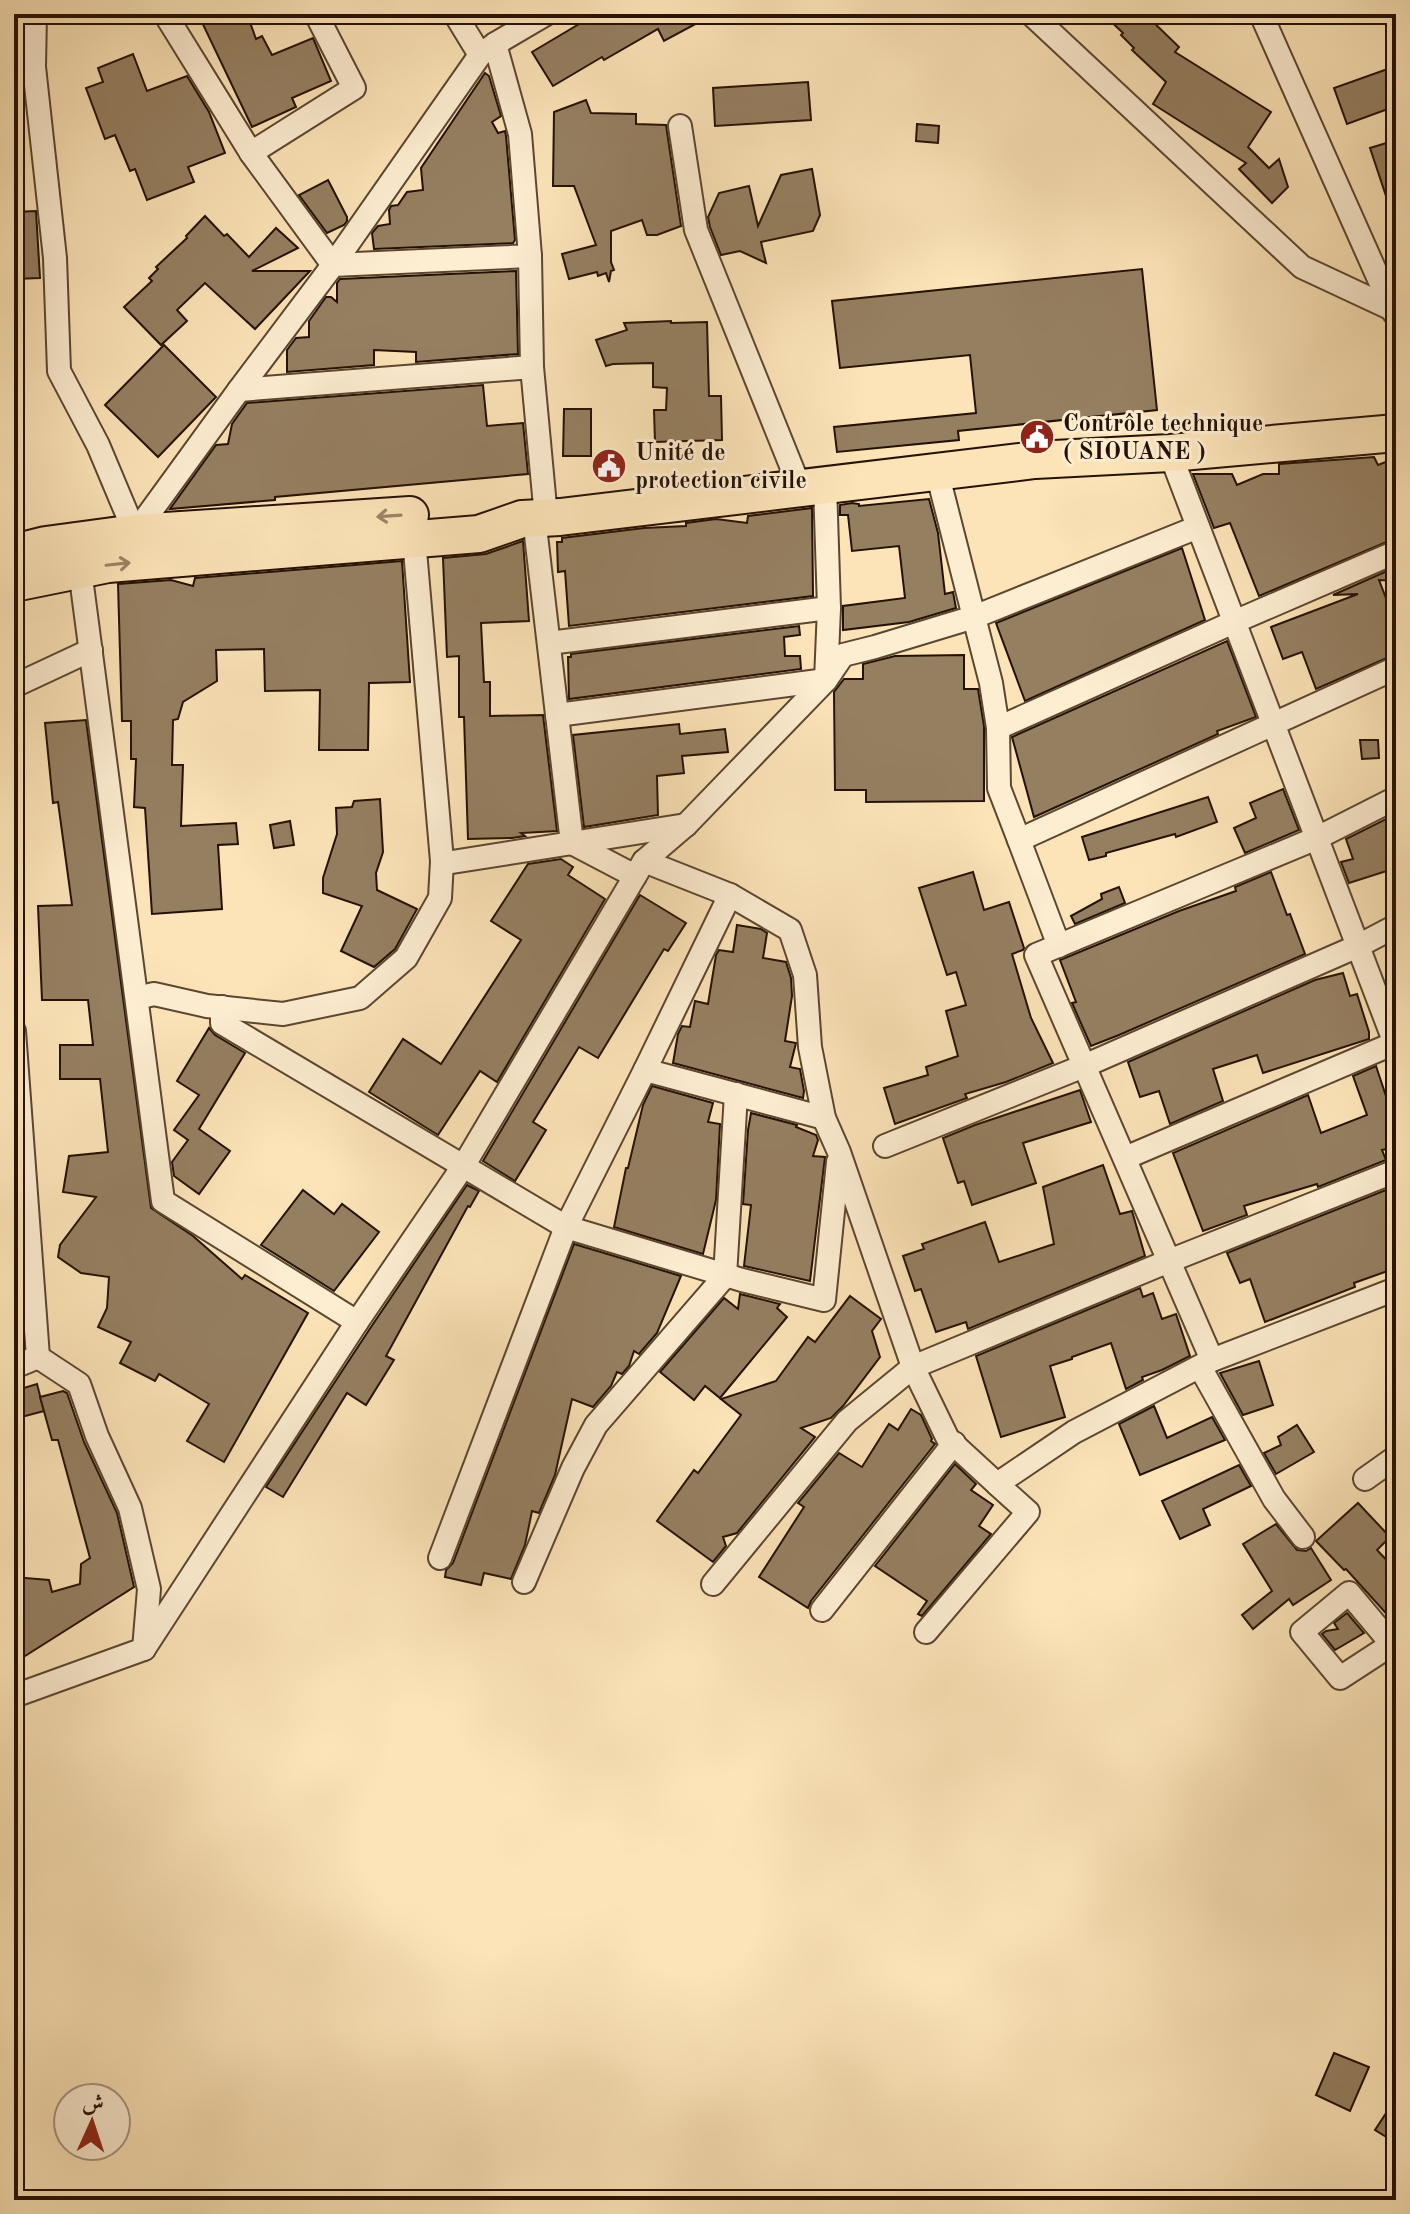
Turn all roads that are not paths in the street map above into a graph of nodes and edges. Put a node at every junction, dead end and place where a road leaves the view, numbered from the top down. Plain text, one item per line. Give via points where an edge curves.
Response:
1 (35, 14) edge
2 (165, 14) edge
3 (316, 14) edge
4 (455, 14) edge
5 (546, 14) edge
6 (1031, 14) edge
7 (1261, 14) edge
8 (488, 49) junction
9 (24, 71) edge
10 (680, 126) dead end
11 (251, 153) junction
12 (530, 256) junction
13 (333, 265) junction
14 (1394, 313) edge
15 (532, 367) junction
16 (239, 390) junction
17 (1396, 433) edge
18 (1170, 453) junction
19 (937, 472) junction
20 (812, 486) junction
21 (534, 518) junction
22 (1198, 527) junction
23 (135, 533) junction
24 (414, 539) junction
25 (1396, 552) edge
26 (14, 553) edge
27 (77, 556) junction
28 (14, 583) edge
29 (829, 608) junction
30 (974, 617) junction
31 (1234, 622) junction
32 (549, 643) junction
33 (91, 650) junction
34 (1396, 668) edge
35 (826, 680) junction
36 (14, 686) edge
37 (557, 715) junction
38 (1272, 723) junction
39 (998, 728) junction
40 (1396, 798) edge
41 (686, 825) junction
42 (1317, 838) junction
43 (1019, 840) junction
44 (572, 843) junction
45 (442, 861) junction
46 (640, 868) junction
47 (730, 895) junction
48 (1396, 926) edge
49 (1059, 946) junction
50 (1358, 946) junction
51 (137, 998) junction
52 (222, 1007) junction
53 (14, 1031) edge
54 (1394, 1039) edge
55 (1084, 1066) junction
56 (645, 1070) junction
57 (736, 1094) junction
58 (824, 1118) junction
59 (885, 1146) dead end
60 (839, 1152) junction
61 (1125, 1158) junction
62 (464, 1165) junction
63 (1396, 1171) edge
64 (566, 1227) junction
65 (1169, 1261) junction
66 (725, 1276) junction
67 (1396, 1289) edge
68 (357, 1322) junction
69 (38, 1357) junction
70 (1206, 1364) junction
71 (14, 1367) edge
72 (913, 1367) junction
73 (954, 1443) junction
74 (1396, 1457) edge
75 (1365, 1479) dead end
76 (997, 1484) junction
77 (1303, 1537) dead end
78 (440, 1558) dead end
79 (524, 1582) dead end
80 (713, 1584) dead end
81 (822, 1610) dead end
82 (926, 1632) dead end
83 (144, 1649) junction
84 (14, 1696) edge

1 - 9 street
2 - 11 street
3 - 11 street via 354,88
4 - 8 street
5 - 8 street
6 - 14 street via 1302,267
7 - 14 street
8 - 12 street via 520,134
8 - 13 street
9 - 23 street via 55,258 59,371
10 - 20 street via 696,230
11 - 13 street
12 - 13 street
12 - 15 street
13 - 16 street
15 - 16 street
15 - 21 street
16 - 23 street
17 - 18 main road
18 - 19 main road
18 - 22 street
19 - 20 main road
19 - 30 street
20 - 21 main road
20 - 29 street
21 -> 23 main road via 490,509
21 - 24 main road via 479,534
21 - 32 street
22 - 30 street
22 - 31 street
23 - 27 main road
27 -> 24 main road via 108,564
24 - 45 street
25 - 31 street
26 - 27 main road via 46,545
27 - 28 main road
27 - 33 street
29 - 32 street
29 - 35 street
30 - 35 street via 843,655
30 - 39 street
31 - 38 street
31 - 39 street
32 - 37 street
33 - 36 street
33 - 51 street
34 - 38 street
35 - 37 street
35 - 41 street
37 - 44 street
38 - 42 street
38 - 43 street
39 - 43 street via 999,788
40 - 42 street
41 - 44 street
41 - 46 street
42 - 49 street
42 - 50 street
43 - 49 street
44 - 45 street
44 - 46 street
45 - 52 street via 440,898 406,958 360,998 283,1014
46 - 47 street
46 - 62 street
47 - 56 street
47 - 58 street via 790,930 805,975 810,1047
48 - 50 street
49 - 55 street via 1036,955
50 - 54 street
50 - 55 street
51 - 52 street via 154,994
51 - 68 street via 163,1201
52 - 62 street via 222,1023
53 - 69 street
54 - 61 street
55 - 59 street
55 - 61 street
56 - 57 street
56 - 64 street
57 - 58 street
57 - 66 street
58 - 60 street
60 - 66 street via 824,1300
60 - 72 street
61 - 65 street
62 - 64 street
62 - 68 street
63 - 65 street
64 - 66 street
64 - 78 street
65 - 70 street
65 - 72 street
66 - 79 street via 596,1425
67 - 70 street
68 - 83 street
69 - 71 street
69 - 83 street via 79,1384 130,1508 149,1589
70 - 76 street via 1074,1432
70 - 77 street via 1274,1499
72 - 73 street
72 - 80 street via 847,1421
73 - 76 street
73 - 81 street
74 - 75 street
76 - 82 street via 1028,1512
83 - 84 street

